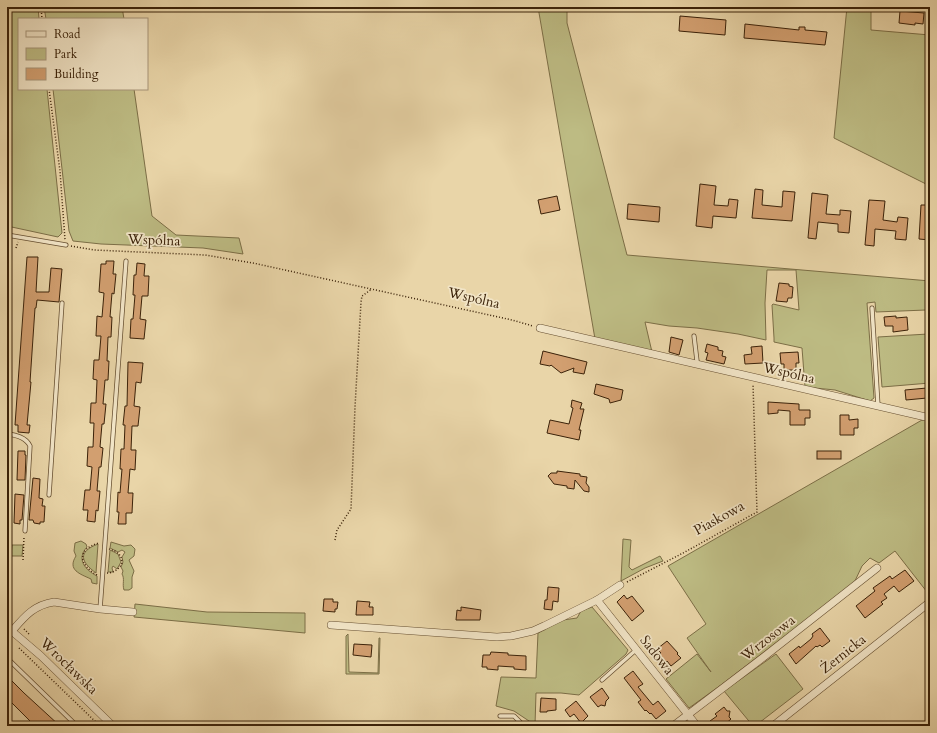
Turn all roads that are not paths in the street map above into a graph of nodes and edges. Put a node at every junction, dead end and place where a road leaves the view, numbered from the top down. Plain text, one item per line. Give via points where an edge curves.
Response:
1 (7, 235) edge
2 (66, 245) road end
3 (126, 261) dead end
4 (62, 304) dead end
5 (872, 308) dead end
6 (540, 328) road end
7 (694, 336) dead end
8 (696, 365) junction
9 (878, 407) junction
10 (930, 418) edge
11 (7, 434) edge
12 (49, 495) dead end
13 (25, 531) road end
14 (877, 568) dead end
15 (620, 585) road end
16 (597, 600) junction
17 (930, 602) edge
18 (100, 609) junction
19 (134, 612) dead end
20 (331, 625) dead end
21 (10, 629) edge
22 (636, 649) junction
23 (7, 658) edge
24 (602, 680) dead end
25 (687, 714) junction
26 (500, 716) dead end
27 (77, 726) edge
28 (113, 726) edge
29 (524, 726) edge
30 (673, 726) edge
31 (697, 726) edge
32 (773, 726) edge

1 - 2 lane
3 - 18 lane
4 - 12 lane
5 - 9 lane
6 - 8 street, Wspólna
7 - 8 lane
8 - 9 street, Wspólna
9 - 10 street, Wspólna
11 - 13 lane via 27,440 30,446
14 - 25 street, Wrzosowa
15 - 16 street
16 - 20 street via 533,631 504,637
16 - 22 street, Sadowa
17 - 32 street, Żernicka
18 - 19 street
18 - 21 street via 54,602 44,604 32,610
21 - 28 street, Wrocławska
22 - 24 lane
22 - 25 street, Sadowa
23 - 27 lane
25 - 30 street, Wrzosowa
25 - 31 street, Sadowa
26 - 29 lane via 514,716

